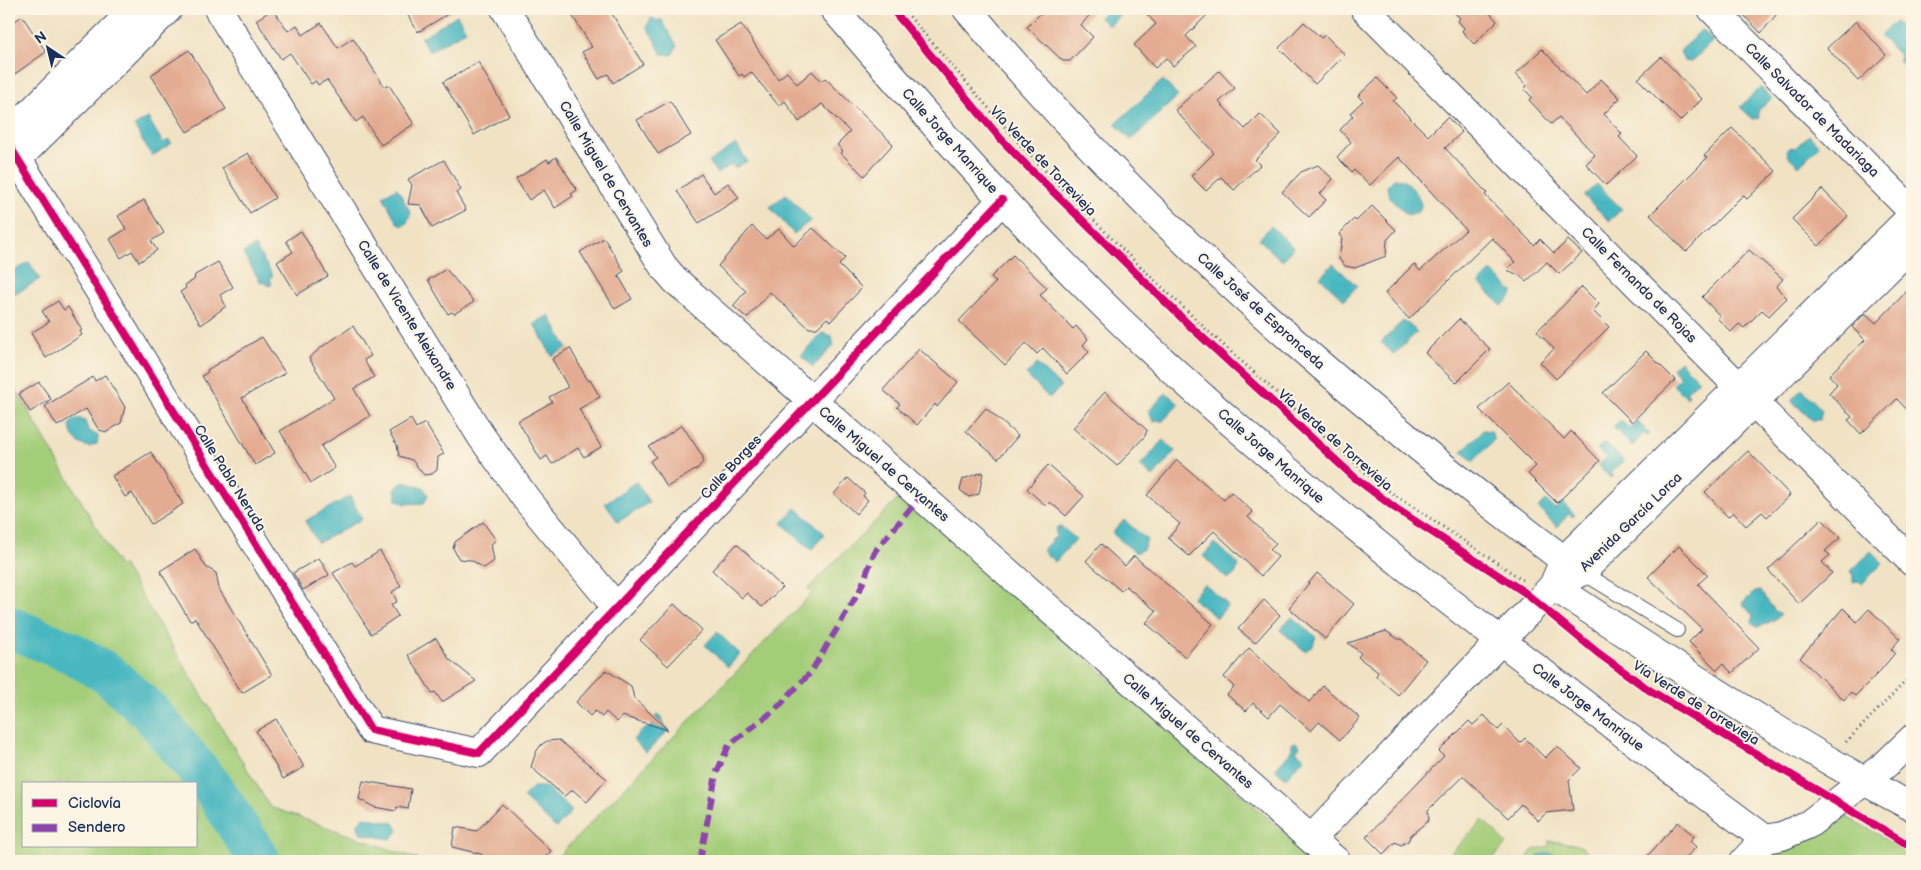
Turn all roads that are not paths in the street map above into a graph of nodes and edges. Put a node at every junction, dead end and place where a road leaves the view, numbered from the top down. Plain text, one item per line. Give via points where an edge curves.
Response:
1 (135, 9) edge
2 (168, 9) edge
3 (218, 9) edge
4 (505, 9) edge
5 (834, 9) edge
6 (968, 9) edge
7 (1365, 9) edge
8 (1712, 9) edge
9 (12, 146) edge
10 (1002, 200) junction
11 (1912, 211) edge
12 (1912, 216) edge
13 (1912, 245) edge
14 (1747, 394) junction
15 (811, 400) junction
16 (1912, 562) edge
17 (1573, 566) junction
18 (1538, 590) junction
19 (616, 607) junction
20 (1677, 630) dead end
21 (1501, 641) junction
22 (1912, 739) edge
23 (479, 753) joint
24 (1863, 781) junction
25 (1912, 807) edge
26 (1311, 839) junction
27 (1765, 839) junction
28 (1336, 861) edge
29 (1744, 861) edge

1 - 9 street
2 - 9 street
3 - 19 street, Calle de Vicente Aleixandre via 481,436 527,500
4 - 15 street, Calle Miguel de Cervantes via 663,266
5 - 10 street, Calle Jorge Manrique
6 - 17 street, Calle José de Espronceda via 1114,173 1223,279 1457,480
7 - 14 street, Calle Fernando de Rojas
8 - 11 street, Calle Salvador de Madariaga
9 - 23 street, Calle Pablo Neruda via 372,730
10 - 15 street, Calle Borges
10 - 21 street, Calle Jorge Manrique via 1100,301 1178,375 1370,540
12 - 14 street, Avenida García Lorca
13 - 14 street, Avenida García Lorca
14 - 16 street, Calle Fernando de Rojas
14 - 17 street, Avenida García Lorca
15 - 19 street, Calle Borges
15 - 26 street, Calle Miguel de Cervantes
17 - 18 street, Avenida García Lorca
17 - 20 lane
18 - 21 street, Avenida García Lorca
18 - 24 street
19 - 23 street, Calle Borges
21 - 26 street, Avenida García Lorca
21 - 27 street, Calle Jorge Manrique
22 - 24 street
24 - 25 street
24 - 27 street via 1809,824 1782,836
26 - 28 street
27 - 29 street

